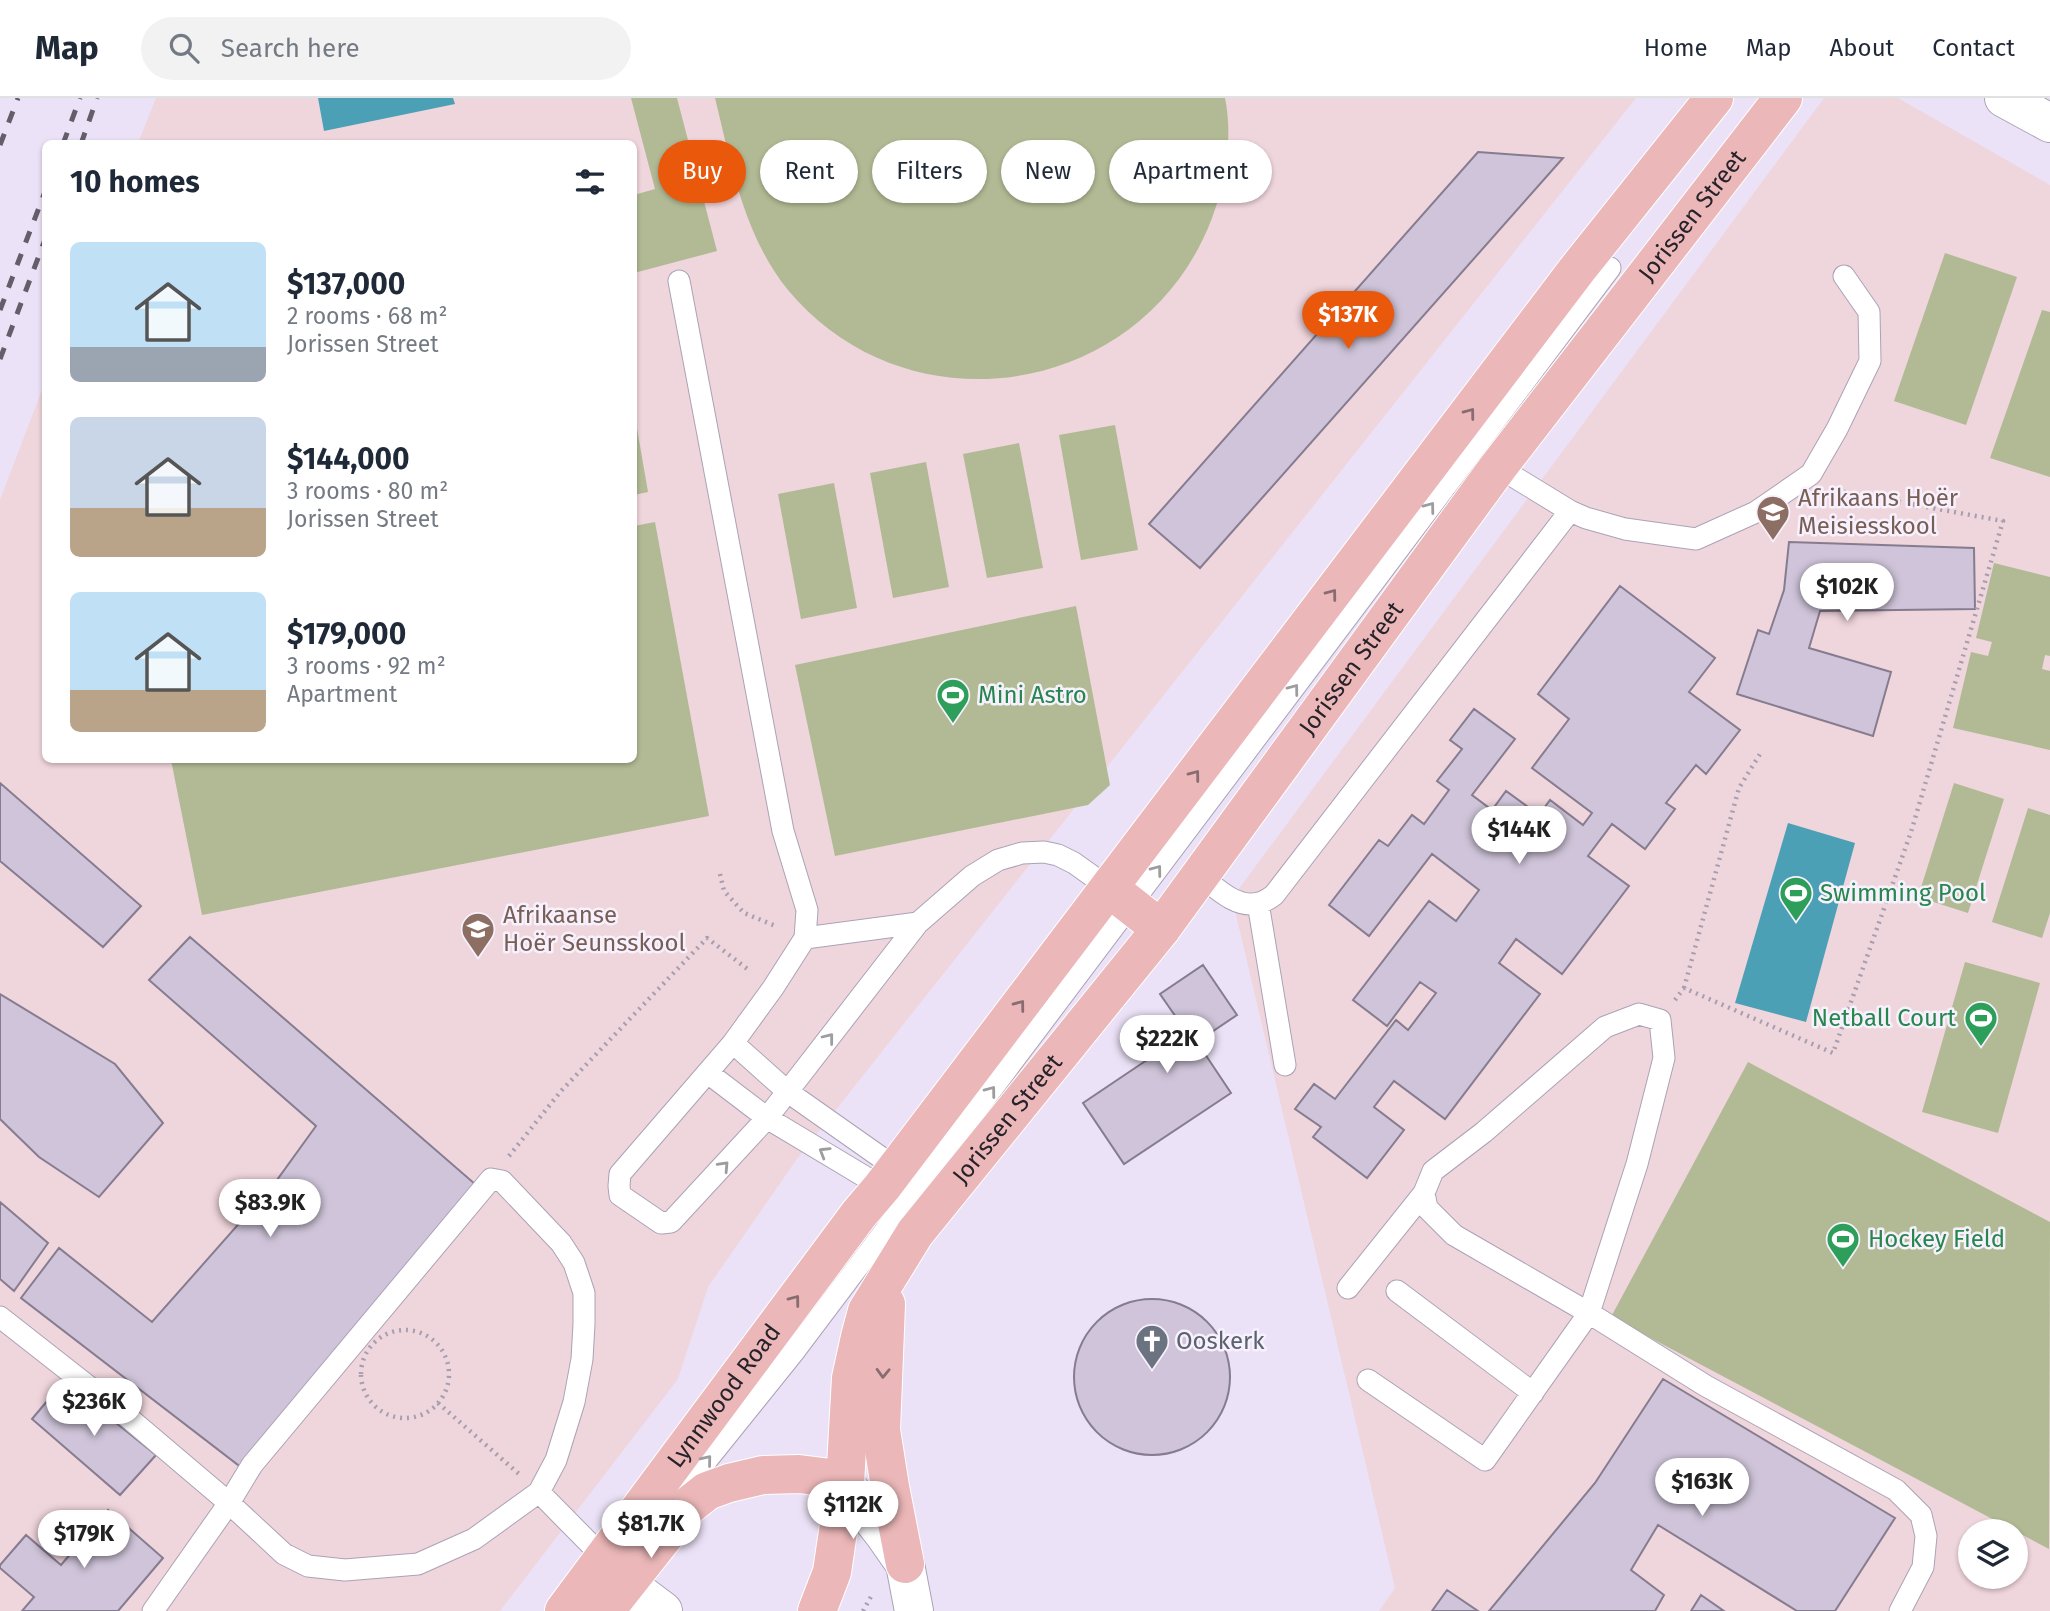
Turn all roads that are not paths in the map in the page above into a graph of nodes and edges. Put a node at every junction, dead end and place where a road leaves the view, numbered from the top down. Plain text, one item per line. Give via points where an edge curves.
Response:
1 (1714, 98) edge
2 (1738, 98) edge
3 (1759, 98) edge
4 (1783, 98) edge
5 (2004, 98) edge
6 (2050, 123) edge
7 (1593, 270) junction
8 (1844, 276) dead end
9 (679, 281) dead end
10 (1498, 467) junction
11 (1570, 512) junction
12 (1200, 876) junction
13 (1258, 903) junction
14 (1137, 910) junction
15 (918, 923) junction
16 (805, 938) junction
17 (733, 1043) junction
18 (1285, 1065) dead end
19 (708, 1073) junction
20 (788, 1092) junction
21 (767, 1118) junction
22 (1424, 1194) junction
23 (890, 1210) junction
24 (887, 1280) junction
25 (1348, 1288) dead end
26 (1397, 1291) dead end
27 (1589, 1313) junction
28 (0, 1317) edge
29 (1368, 1380) dead end
30 (1533, 1393) junction
31 (838, 1481) junction
32 (539, 1492) junction
33 (229, 1503) junction
34 (905, 1564) junction
35 (618, 1570) junction
36 (153, 1611) edge
37 (564, 1611) edge
38 (590, 1611) edge
39 (605, 1611) edge
40 (663, 1611) edge
41 (809, 1611) edge
42 (817, 1611) edge
43 (914, 1611) edge
44 (1900, 1611) edge

1 - 7 main road, Jorissen Street
2 - 7 main road
3 -> 14 lane, Jorissen Street
4 - 10 main road, Jorissen Street
5 - 6 street
14 -> 7 main road, Jorissen Street
8 - 11 lane via 1869,312 1870,361 1811,474 1756,512 1696,539 1625,529
9 - 16 lane via 783,831 807,910
10 - 11 lane
10 - 12 main road, Jorissen Street
11 - 13 lane via 1274,895
12 - 13 lane via 1241,903
12 - 14 main road, Jorissen Street
13 - 18 lane
14 - 15 lane via 1058,855 1022,853 998,860 972,876
14 - 23 main road, Jorissen Street
23 -> 14 main road, Jorissen Street
15 - 16 lane
20 -> 15 lane
16 - 17 lane
17 - 19 lane
17 - 20 lane
19 - 21 lane
19 -> 21 lane via 620,1174 620,1195 661,1223 671,1222
20 - 21 lane
20 - 23 lane
23 -> 21 lane
22 - 25 lane
22 - 27 lane via 1427,1208 1454,1235
22 - 27 lane via 1433,1171 1605,1027 1639,1014 1660,1020 1664,1059 1637,1164
23 - 24 main road
23 - 31 lane via 844,1340 835,1379
35 -> 23 main road, Lynnwood Road
24 - 31 main road via 867,1311 851,1378
24 -> 34 main road via 881,1430
26 - 30 lane
27 - 30 lane
27 - 44 lane via 1706,1386 1896,1490 1921,1515 1926,1535 1923,1567
28 - 33 lane
29 - 30 lane via 1485,1460
31 - 34 street
31 - 35 main road via 799,1474 764,1475 707,1491
31 - 41 lane via 824,1569
31 - 42 main road via 832,1572
32 - 33 lane via 474,1539 418,1564 345,1570 308,1566 284,1554
32 - 33 lane via 556,1460 574,1402 582,1359 584,1293 561,1243 502,1181 491,1179 252,1465
32 - 35 lane
33 - 36 lane
34 - 43 street
35 - 37 main road, Lynnwood Road
35 - 38 lane, Lynnwood Road
35 - 39 main road
35 - 40 street

